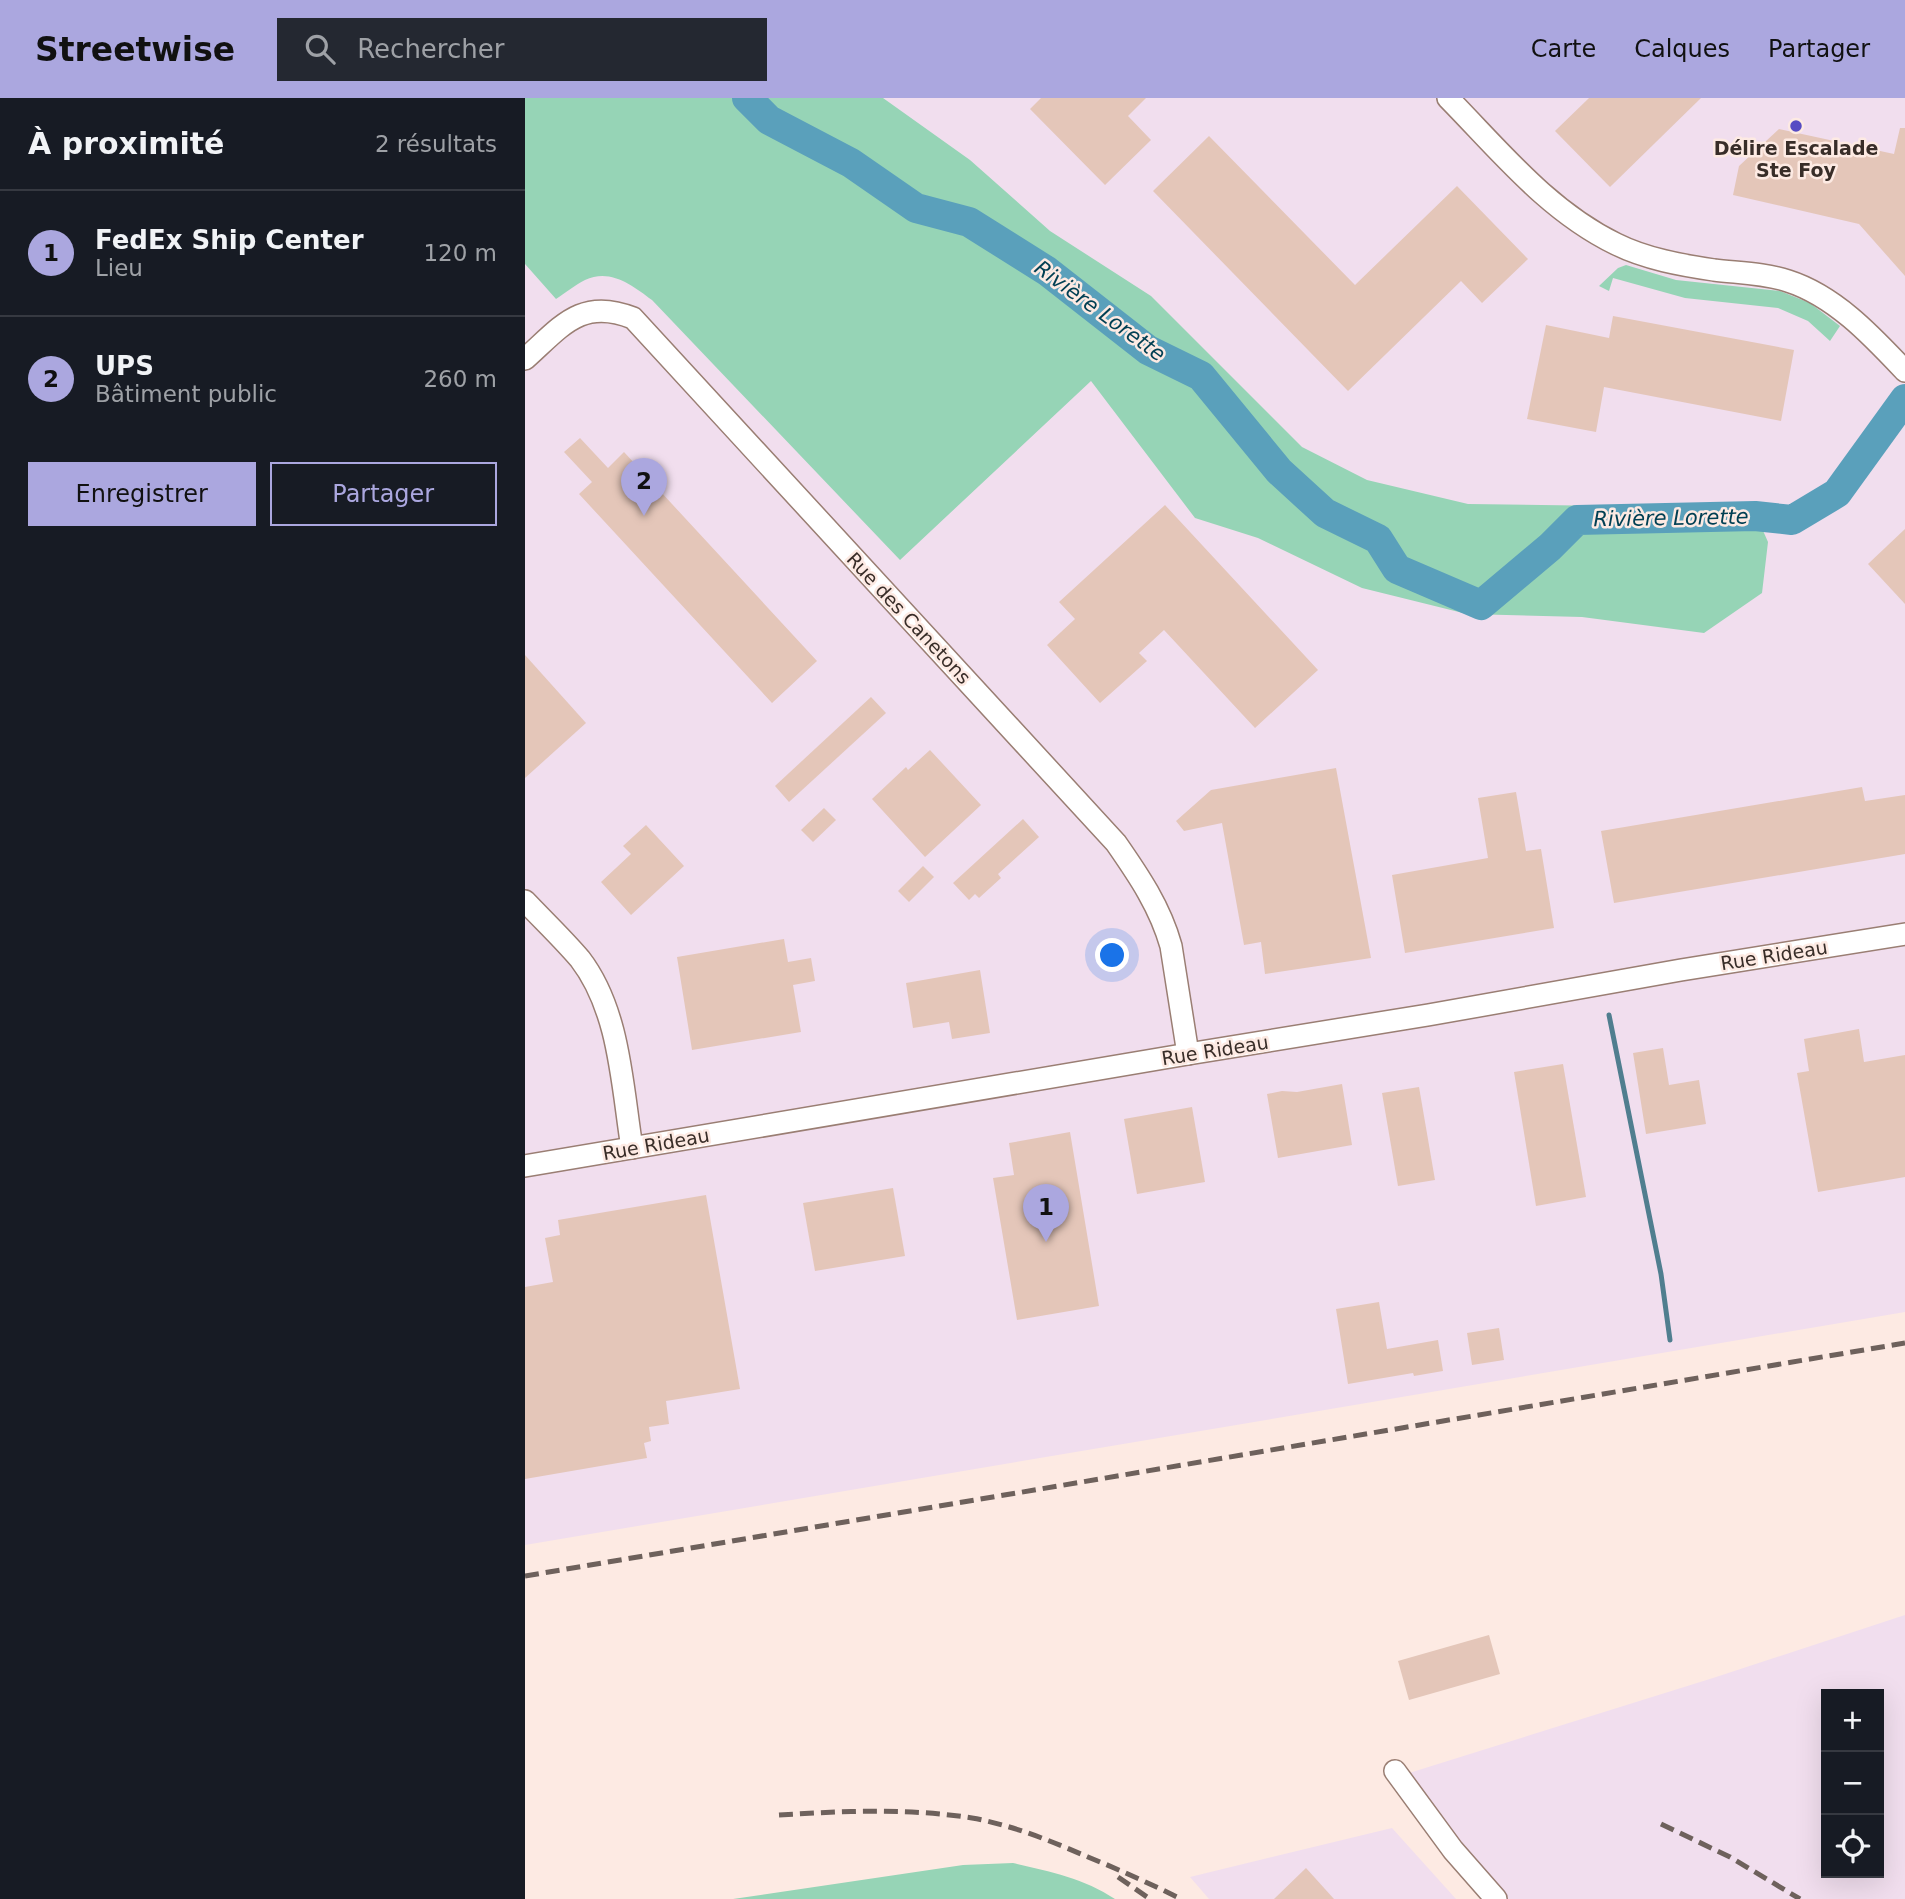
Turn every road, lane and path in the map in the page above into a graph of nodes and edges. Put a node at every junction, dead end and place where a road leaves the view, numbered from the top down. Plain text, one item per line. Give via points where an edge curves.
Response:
1 (1448, 98) edge
2 (525, 359) edge
3 (1899, 365) edge
4 (525, 901) edge
5 (1905, 934) edge
6 (1188, 1054) junction
7 (632, 1148) junction
8 (525, 1166) edge
9 (1395, 1771) dead end
10 (1496, 1899) edge

1 - 3 street via 1535,189 1589,230 1661,260 1756,274 1808,288 1864,330
2 - 6 street, Rue des Canetons via 575,317 614,311 633,318 1116,843 1146,886 1166,930
4 - 7 street via 580,960 605,1007 616,1045
5 - 6 street, Rue Rideau
6 - 7 street, Rue Rideau
7 - 8 street, Rue Rideau
9 - 10 street

